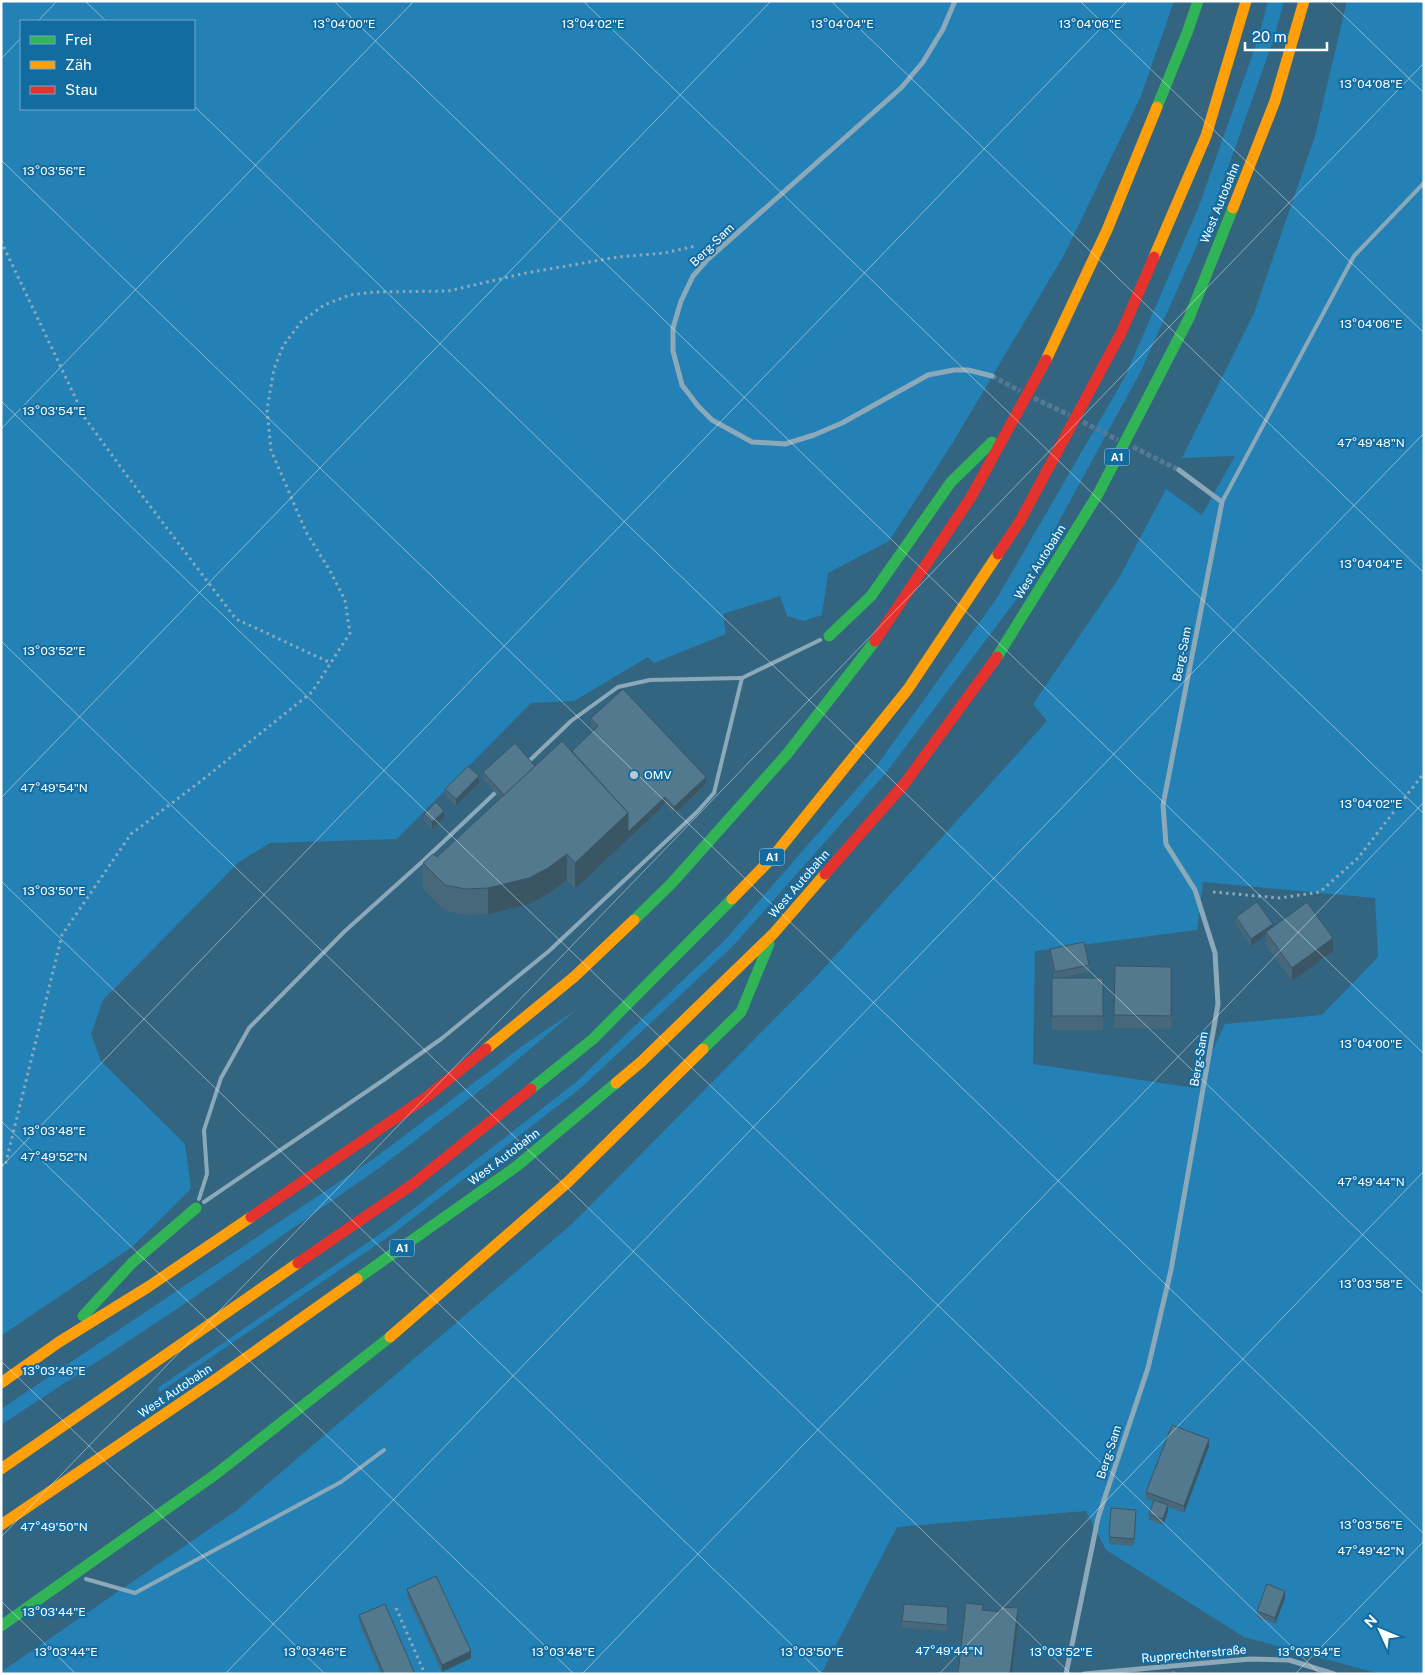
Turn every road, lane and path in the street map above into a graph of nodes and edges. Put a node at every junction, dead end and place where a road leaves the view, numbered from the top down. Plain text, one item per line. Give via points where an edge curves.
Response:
1 (955, 1) edge
2 (1198, 1) edge
3 (1246, 1) edge
4 (1304, 1) edge
5 (1424, 183) edge
6 (731, 239) junction
7 (1, 241) edge
8 (992, 376) tunnel mouth
9 (1010, 426) junction
10 (1179, 470) tunnel mouth
11 (1222, 502) junction
12 (828, 636) joint
13 (331, 663) junction
14 (742, 678) junction
15 (526, 763) edge
16 (1424, 772) edge
17 (495, 792) edge
18 (1194, 890) junction
19 (774, 933) junction
20 (1, 1165) edge
21 (196, 1208) junction
22 (59, 1342) junction
23 (1, 1383) edge
24 (384, 1450) dead end
25 (1, 1469) edge
26 (1, 1525) edge
27 (72, 1575) junction
28 (396, 1608) dead end
29 (1, 1626) edge
30 (425, 1674) edge
31 (1066, 1674) edge
32 (1084, 1674) edge
33 (1334, 1674) edge

1 - 6 street, Berg-Sam via 938,38 901,88
2 - 9 highway via 1107,230 1041,371
3 - 25 highway, A1 via 1206,136 1126,323 1020,520 908,690 772,858 593,1039 413,1184
4 - 19 highway, West Autobahn / A1 via 1275,101 1189,318 1098,494 1004,647 904,783
5 - 11 lane via 1354,256
6 - 8 street, Berg-Sam via 693,276 673,328 673,351 682,385 712,420 733,433 752,442 785,444 842,423 928,375 968,370
6 - 13 path via 664,253 618,257 526,273 448,291 350,295 324,304 301,322 284,346 274,369 267,409 271,450 306,532 344,600 350,633
7 - 13 path via 85,418 236,619
9 - 12 highway via 950,482 871,596
9 - 22 highway via 971,497 879,636 787,754 671,884 574,978 428,1096 148,1287
10 - 11 street
11 - 18 street, Berg-Sam via 1163,806 1166,844
12 - 14 lane
13 - 20 path via 312,692 131,834 62,934 5,1166
14 - 15 lane via 650,680 618,688 571,721
14 - 21 lane via 714,792 697,812 549,950 441,1039
16 - 18 path via 1358,858 1320,892 1280,898
17 - 21 lane via 345,931 249,1028 221,1078 204,1130 207,1174
18 - 31 street, Berg-Sam via 1215,953 1218,1004 1171,1270 1148,1368 1098,1518
19 - 26 highway, West Autobahn / A1 via 641,1062 517,1166 216,1379
19 - 27 highway via 741,1012 568,1182 389,1338 216,1474
21 - 22 highway via 132,1262
22 - 23 highway
24 - 27 lane via 341,1482 135,1593
27 - 29 highway
28 - 30 path
32 - 33 street, Rupprechterstraße via 1250,1659 1288,1660

